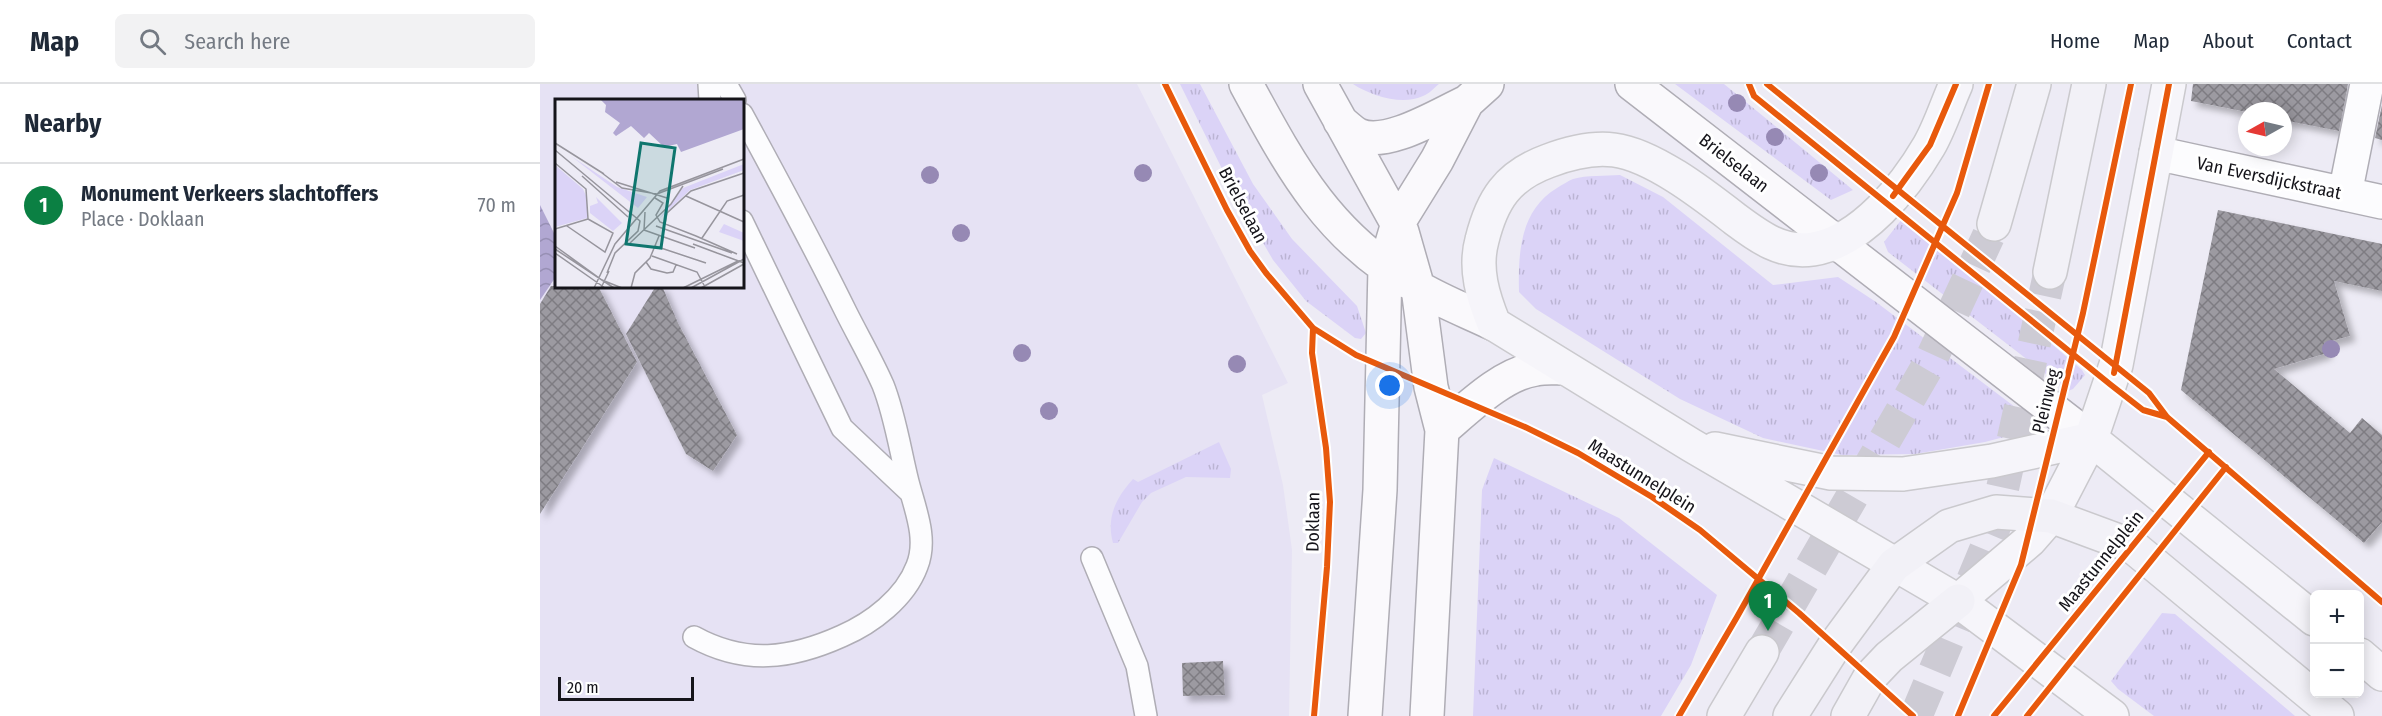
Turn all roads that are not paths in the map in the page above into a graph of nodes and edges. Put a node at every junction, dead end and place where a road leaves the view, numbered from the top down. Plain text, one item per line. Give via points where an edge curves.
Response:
1 (709, 84) edge
2 (726, 84) edge
3 (1246, 84) edge
4 (1320, 84) edge
5 (1632, 84) edge
6 (1956, 84) edge
7 (2034, 84) edge
8 (2090, 84) edge
9 (2169, 84) edge
10 (2367, 84) edge
11 (1477, 93) edge
12 (710, 99) edge
13 (734, 99) edge
14 (744, 118) edge
15 (1340, 121) junction
16 (2156, 153) junction
17 (2345, 194) junction
18 (2382, 202) edge
19 (1398, 223) junction
20 (1994, 224) tunnel mouth
21 (744, 225) edge
22 (1835, 242) junction
23 (1385, 267) junction
24 (2050, 272) tunnel mouth
25 (1418, 288) junction
26 (1494, 324) junction
27 (1564, 368) junction
28 (1442, 430) junction
29 (2091, 439) junction
30 (1691, 445) junction
31 (911, 493) junction
32 (2051, 516) junction
33 (1092, 558) dead end
34 (1894, 565) junction
35 (1958, 601) junction
36 (2310, 616) edge
37 (694, 638) dead end
38 (1762, 652) tunnel mouth
39 (2364, 658) edge
40 (2382, 674) edge
41 (1146, 716) edge
42 (1365, 716) edge
43 (1427, 716) edge
44 (1724, 716) edge
45 (1790, 716) edge
46 (1848, 716) edge
47 (2112, 716) edge
48 (2337, 716) edge

1 - 12 lane
2 - 13 lane
3 - 23 main road via 1312,196 1354,243
4 - 15 main road
5 - 22 main road, Brielselaan
6 - 22 main road via 1929,145 1899,189 1855,231
7 - 20 highway
8 - 24 highway
9 - 16 main road
10 - 17 street
11 - 15 main road via 1402,132 1380,138 1359,136
11 - 19 main road
14 - 31 lane via 882,384
15 - 19 main road
16 - 17 street, Van Eversdijckstraat
16 - 29 main road via 2116,365
17 - 18 street, Van Eversdijckstraat
19 - 23 main road
19 - 25 main road
21 - 31 lane via 842,428
22 - 26 main road via 1814,249 1779,247 1697,190 1635,156 1615,150 1567,154 1523,172 1497,198 1487,217 1478,254 1479,274
22 - 29 main road
23 - 25 main road
23 - 42 main road via 1380,490
25 - 26 main road
25 - 28 main road via 1431,387
26 - 27 main road
27 - 28 main road via 1536,369 1508,379
27 - 30 main road
28 - 43 main road
29 - 30 main road via 1992,461 1903,474 1830,473
29 - 32 main road
29 - 36 main road
30 - 34 main road
31 - 37 lane via 922,539 918,566 897,598 872,619 843,636 791,655 747,656
32 - 34 highway via 1996,512 1949,526
32 - 35 main road via 2030,540
32 - 48 highway via 2132,546
33 - 41 lane via 1137,666
34 - 35 main road
34 - 45 highway via 1835,645
35 - 46 highway via 1889,657 1870,677
35 - 47 main road
38 - 44 highway
39 - 40 main road

